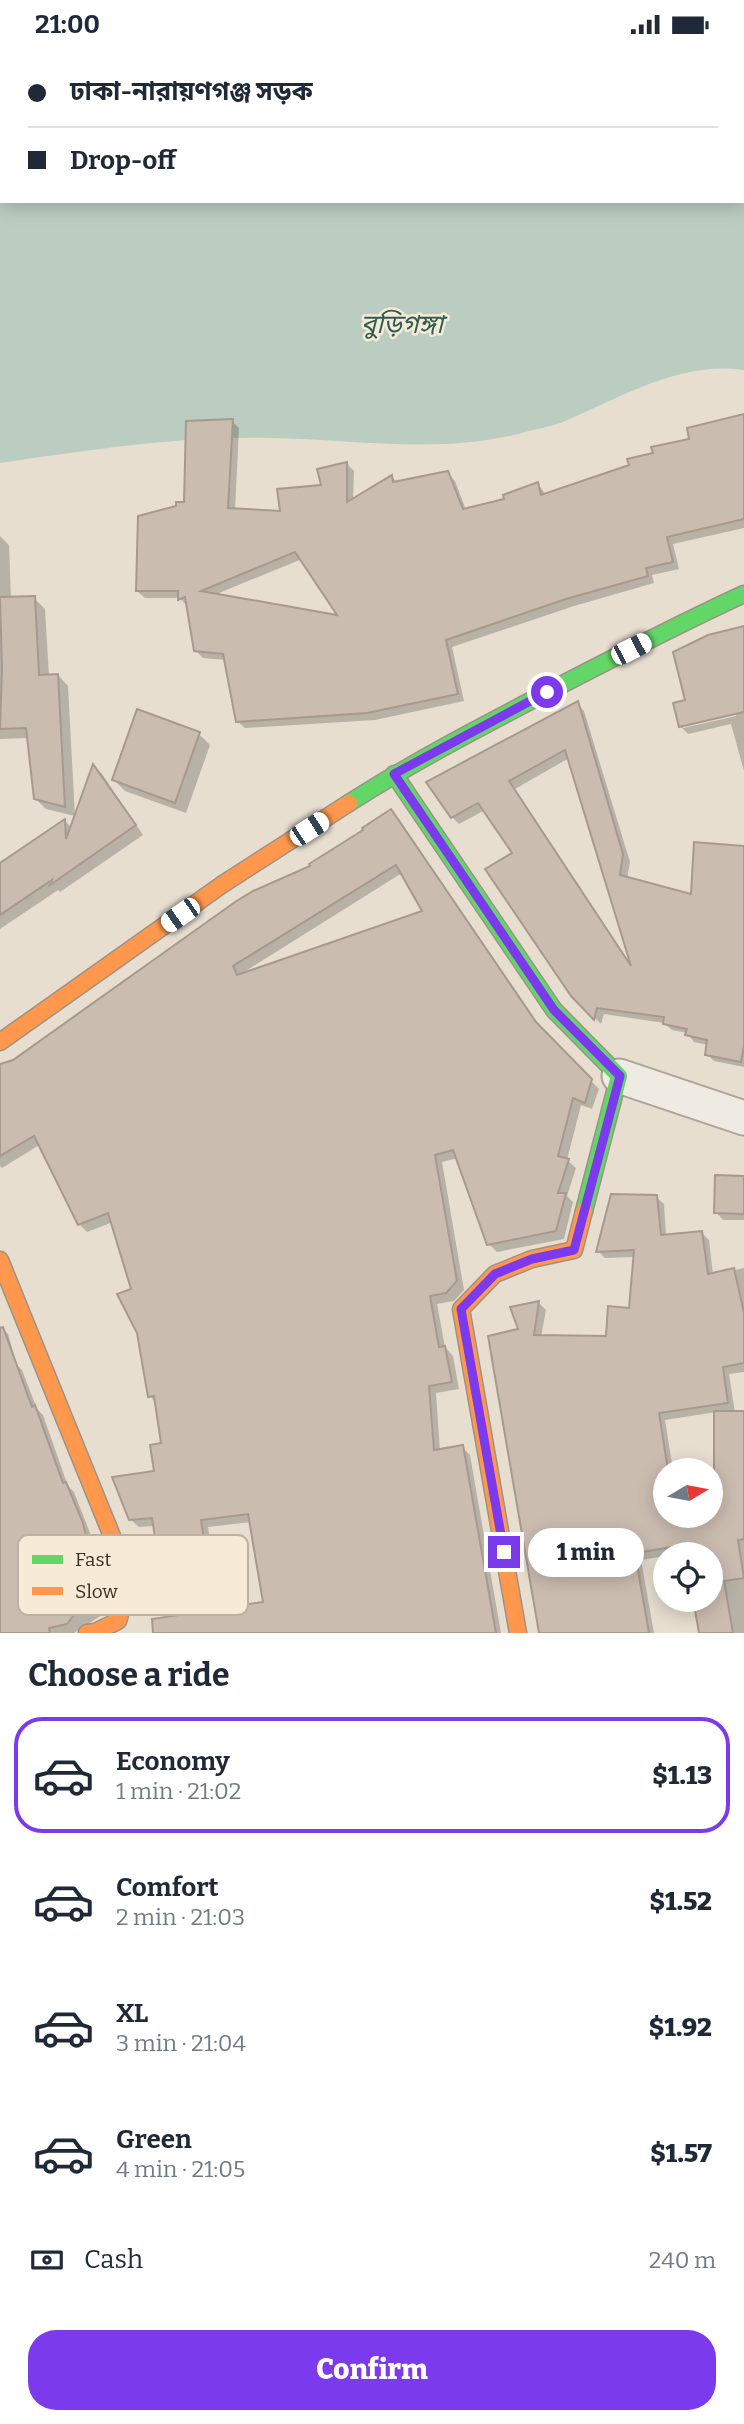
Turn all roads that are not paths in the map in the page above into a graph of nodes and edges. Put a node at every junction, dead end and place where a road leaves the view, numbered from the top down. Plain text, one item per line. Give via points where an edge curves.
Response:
1 (744, 594) edge
2 (394, 774) junction
3 (0, 1042) edge
4 (620, 1076) junction
5 (744, 1118) edge
6 (0, 1260) edge
7 (112, 1535) edge
8 (120, 1615) edge
9 (87, 1633) edge
10 (518, 1633) edge

1 - 2 main road
2 - 3 main road via 223,884
2 - 4 main road via 554,1010
4 - 5 street
4 - 10 main road via 574,1250 532,1259 495,1274 461,1309
6 - 7 main road
8 - 9 main road via 118,1621

